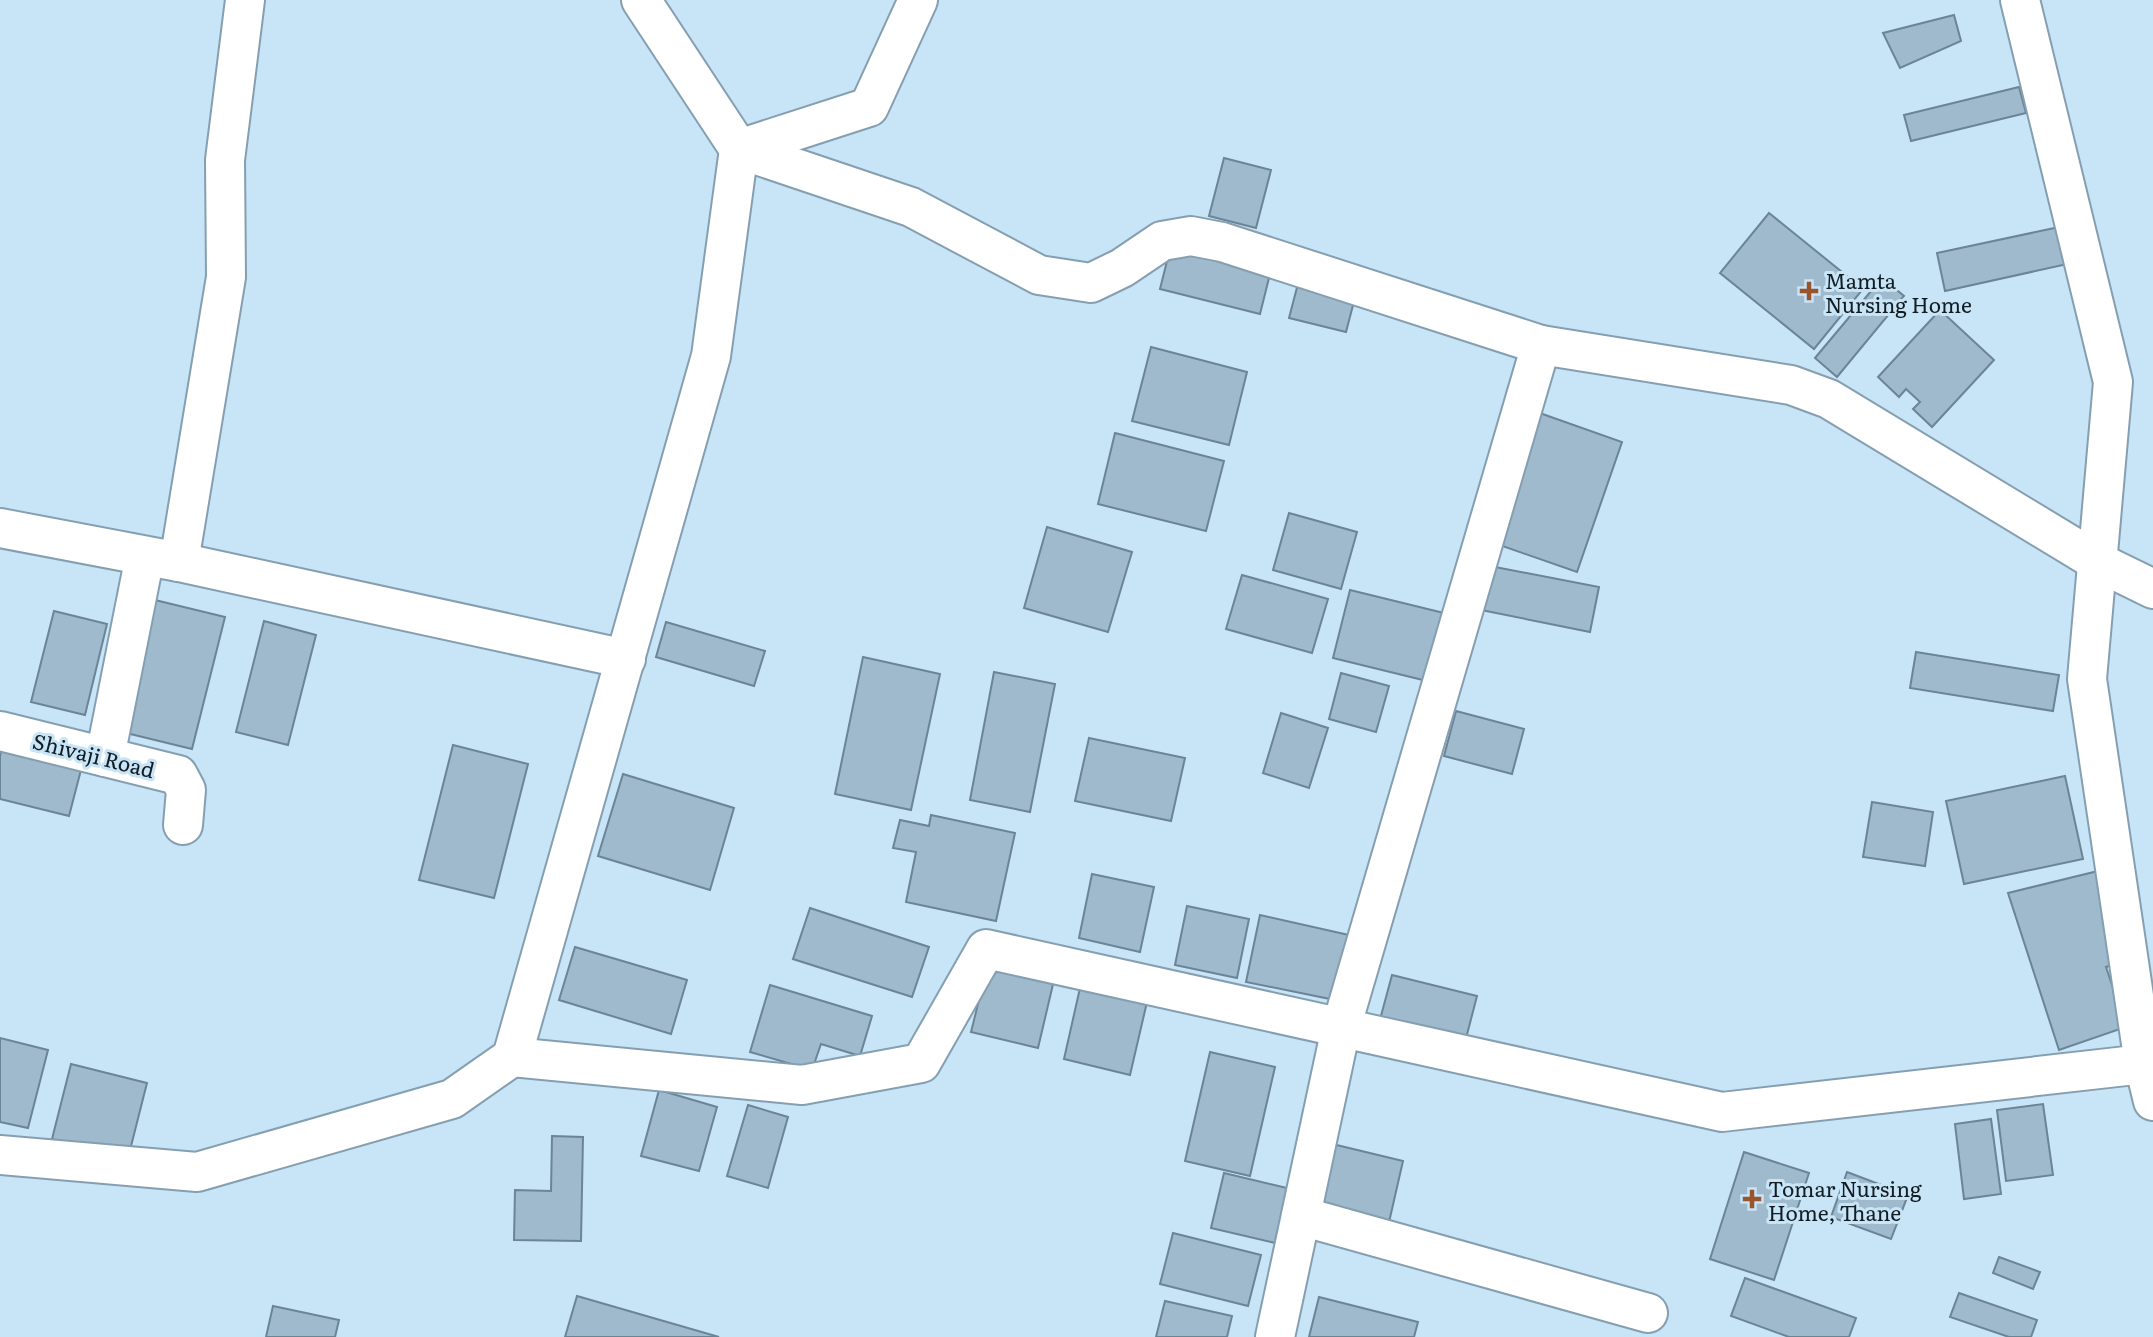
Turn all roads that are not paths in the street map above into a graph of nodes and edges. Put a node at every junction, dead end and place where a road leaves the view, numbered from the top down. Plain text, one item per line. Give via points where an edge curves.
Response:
1 (245, 0) edge
2 (641, 0) edge
3 (918, 0) edge
4 (2020, 0) edge
5 (739, 149) junction
6 (1541, 345) junction
7 (0, 528) edge
8 (162, 559) junction
9 (2098, 562) junction
10 (2153, 589) edge
11 (625, 660) junction
12 (0, 731) edge
13 (104, 757) junction
14 (183, 825) dead end
15 (1341, 1028) junction
16 (512, 1057) junction
17 (2144, 1064) junction
18 (2153, 1101) edge
19 (0, 1155) edge
20 (1301, 1216) junction
21 (1648, 1313) dead end
22 (1275, 1337) edge

1 - 8 street via 225,160 226,277
2 - 5 street
3 - 5 street via 869,107
4 - 9 street via 2113,382
5 - 6 street via 911,207 1039,275 1091,282 1162,241 1191,236
5 - 11 street via 711,356
6 - 9 street via 1791,385 1829,399
6 - 15 street
7 - 8 street
8 - 11 street
8 - 13 street
9 - 10 street
9 - 17 street via 2087,679
11 - 16 street
12 - 13 street, Shivaji Road
13 - 14 street, Shivaji Road via 177,775 186,790
15 - 16 street via 986,949 920,1063 802,1084
15 - 17 street via 1722,1112
15 - 20 street
16 - 19 street via 452,1099 197,1172
17 - 18 street
20 - 21 street
20 - 22 street

